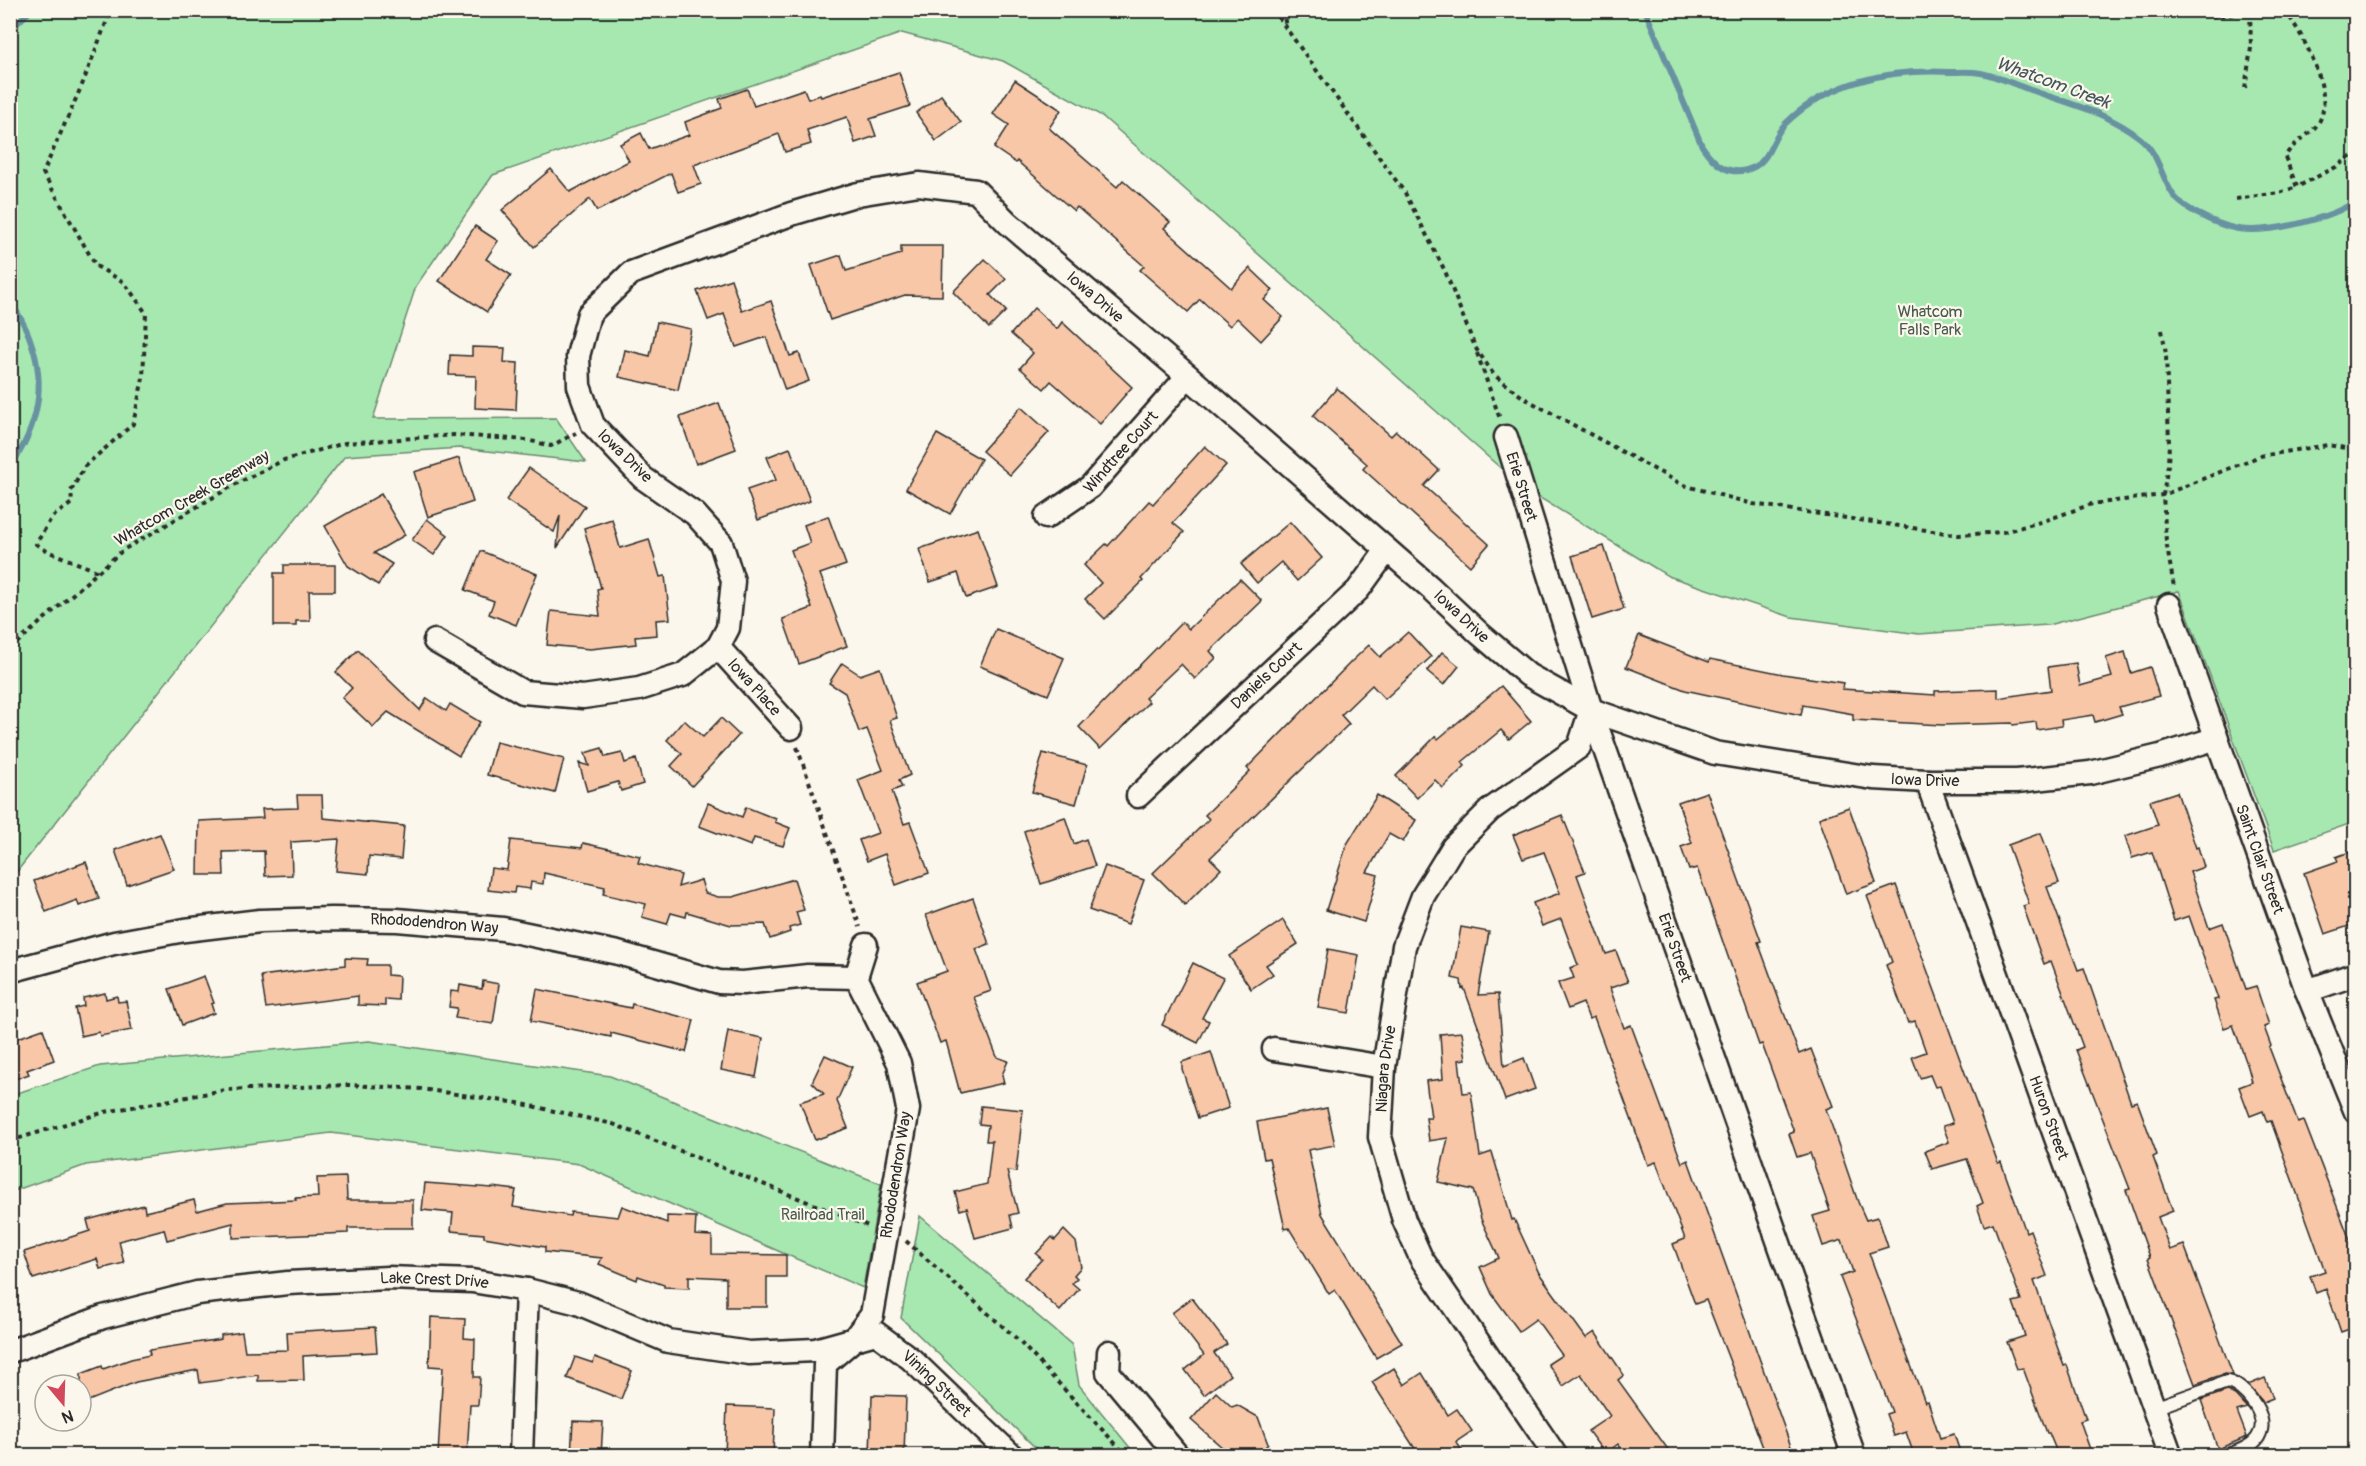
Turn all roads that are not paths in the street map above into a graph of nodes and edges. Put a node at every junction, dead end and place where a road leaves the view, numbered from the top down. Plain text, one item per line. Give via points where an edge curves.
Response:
1 (1188, 376) junction
2 (1506, 437) road end
3 (1046, 517) dead end
4 (1387, 550) junction
5 (2169, 605) road end
6 (435, 640) dead end
7 (718, 647) junction
8 (1591, 710) junction
9 (791, 728) road end
10 (2217, 738) junction
11 (1927, 781) junction
12 (1138, 796) dead end
13 (866, 945) road end
14 (10, 971) edge
15 (2355, 974) edge
16 (856, 977) junction
17 (2307, 991) junction
18 (1274, 1049) dead end
19 (1384, 1067) junction
20 (2355, 1112) edge
21 (527, 1290) junction
22 (853, 1340) junction
23 (14, 1350) dead end
24 (1109, 1352) dead end
25 (2154, 1408) junction
26 (521, 1455) edge
27 (822, 1455) edge
28 (1012, 1455) edge
29 (1178, 1455) edge
30 (1556, 1455) edge
31 (1854, 1455) edge
32 (2171, 1455) edge
33 (2226, 1455) edge

1 - 3 street, Windtree Court via 1090,487
1 - 4 street, Iowa Drive
1 - 7 street, Iowa Drive via 1008,223 976,191 920,184 858,194 631,273 589,314 578,356 579,386 593,425 643,478 695,514 721,543 733,581 728,628
2 - 8 street, Erie Street
4 - 8 street, Iowa Drive via 1528,675
4 - 12 street, Daniels Court via 1358,590
5 - 10 street, Saint Clair Street
6 - 7 street, Iowa Drive via 523,692 583,697 639,689 683,675
7 - 9 street, Iowa Place
8 - 11 street, Iowa Drive via 1714,753 1873,778
8 - 19 street, Niagara Drive via 1579,747 1490,810 1453,847 1423,896 1404,946
8 - 31 street, Erie Street
10 - 11 street, Iowa Drive via 2090,773 2017,781
10 - 17 street, Saint Clair Street
11 - 25 street, Huron Street
13 - 16 street
14 - 16 street, Rhododendron Way via 114,943 184,930 260,921 397,920 503,929 618,953 719,982
15 - 17 street
16 - 22 street, Rhododendron Way via 899,1063 908,1109 872,1315
17 - 20 street, Saint Clair Street
18 - 19 street
19 - 30 street, Niagara Drive via 1380,1137 1404,1220 1421,1258
21 - 22 street, Lake Crest Drive via 578,1303 668,1341 749,1353 814,1350
21 - 23 street, Lake Crest Drive via 472,1281 388,1278 196,1293 103,1317
21 - 26 street
22 - 27 street, Rhododendron Way via 825,1364
22 - 28 street, Vining Street via 876,1333 911,1359
24 - 29 street via 1108,1372
25 - 32 street, Huron Street
25 - 33 lane via 2227,1382 2237,1385 2251,1399 2262,1429 2248,1447

